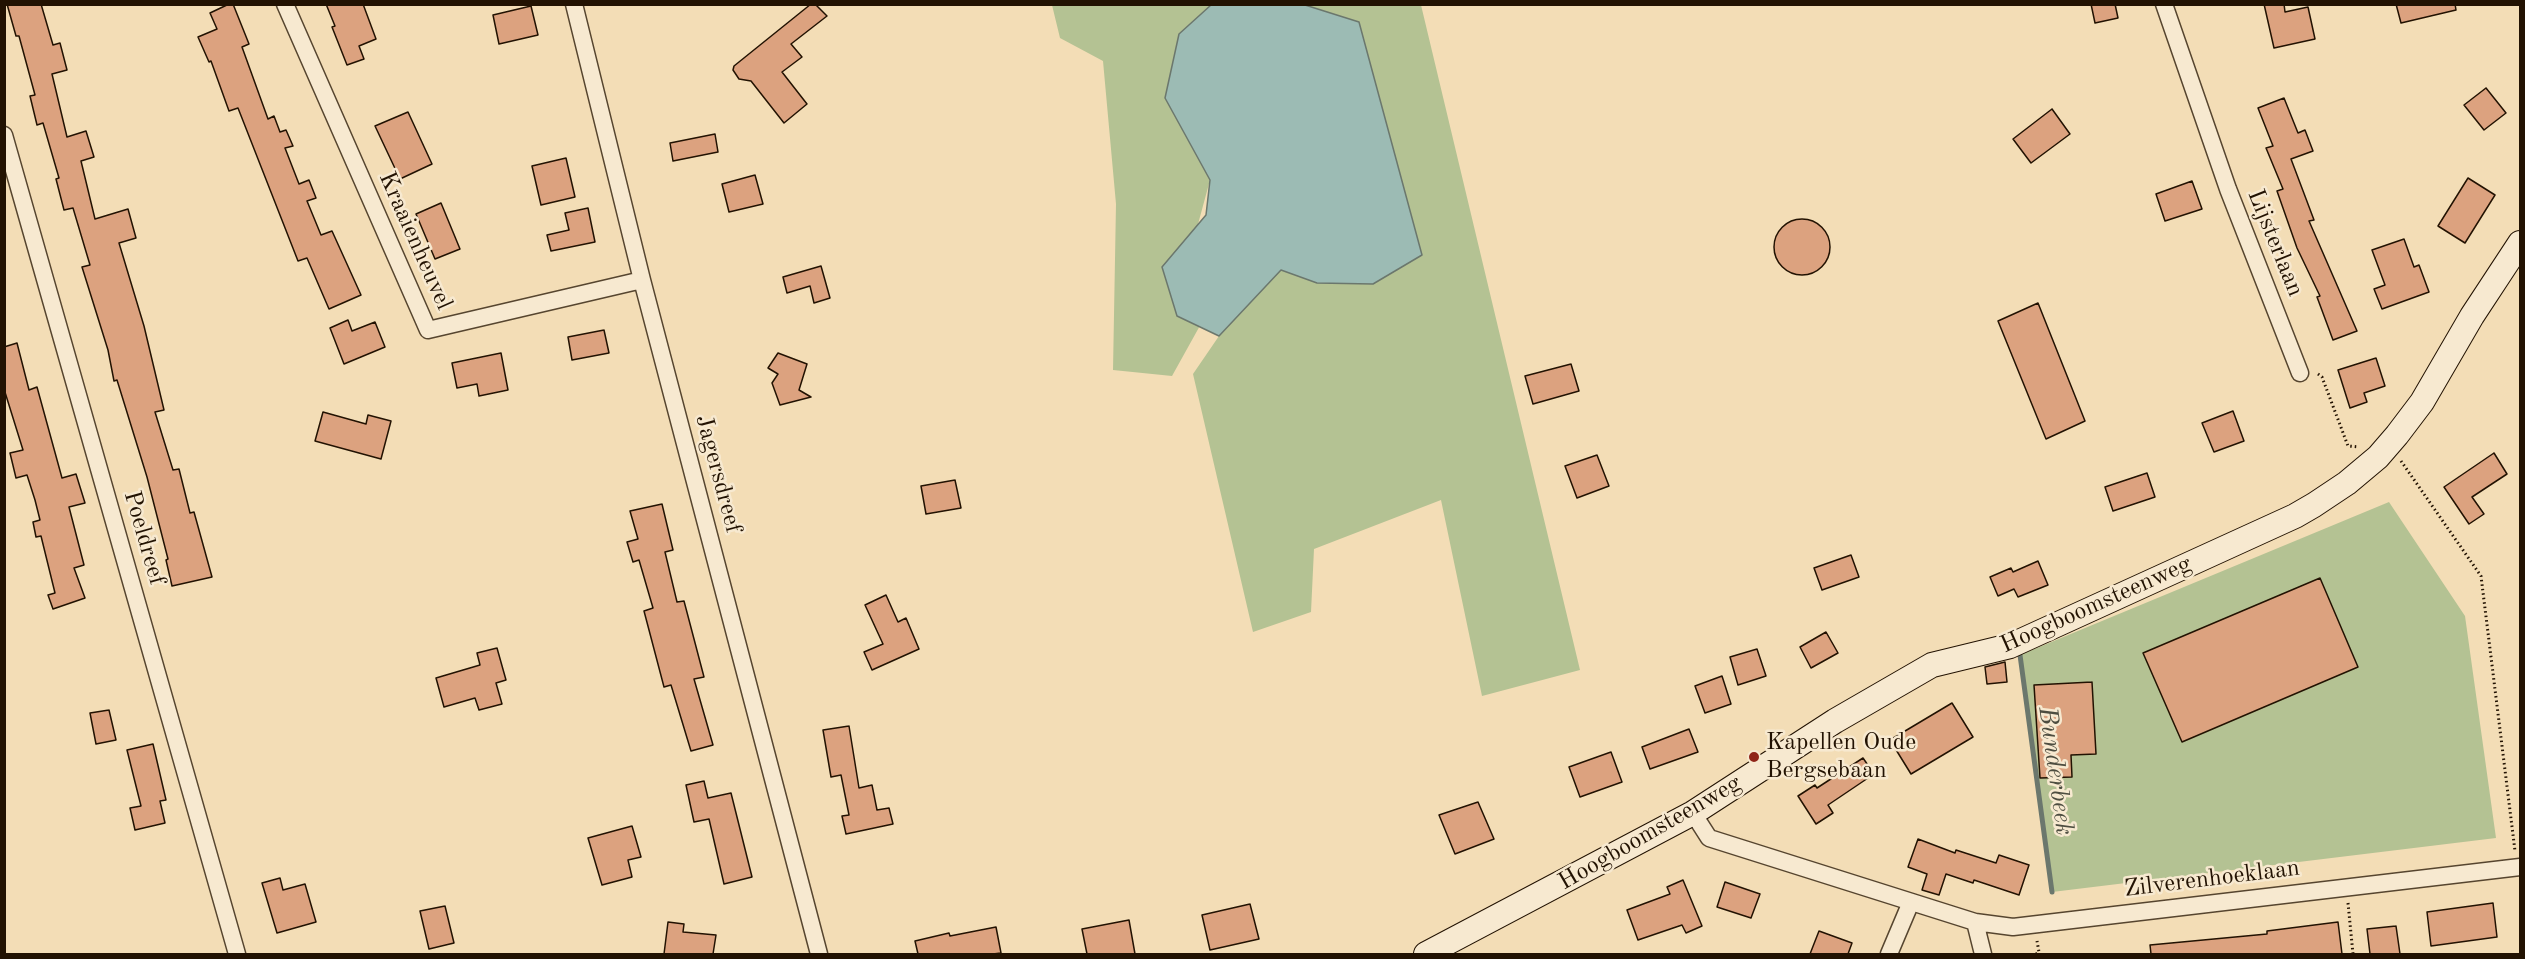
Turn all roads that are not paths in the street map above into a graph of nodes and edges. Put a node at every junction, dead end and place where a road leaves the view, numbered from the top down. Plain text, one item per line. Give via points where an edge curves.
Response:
1 (285, 4) edge
2 (574, 4) edge
3 (2164, 4) edge
4 (4, 135) edge
5 (2520, 243) edge
6 (642, 280) junction
7 (2300, 373) road end
8 (1693, 813) junction
9 (2519, 867) edge
10 (1911, 902) junction
11 (1975, 922) junction
12 (237, 954) edge
13 (819, 954) edge
14 (1426, 954) edge
15 (1888, 954) edge
16 (1983, 954) edge

1 - 6 street, Kraaienheuvel via 428,330
2 - 6 street, Jagersdreef
3 - 7 street, Lijsterlaan via 2228,189
4 - 12 street, Poeldreef
5 - 8 street, Hoogboomsteenweg via 2422,402 2378,457 2347,483 2295,516 2010,646 1932,665 1835,721
6 - 13 street, Jagersdreef
8 - 10 street, Zilverenhoeklaan via 1709,838
8 - 14 street, Hoogboomsteenweg
9 - 11 street, Zilverenhoeklaan via 2013,927
10 - 11 street, Zilverenhoeklaan
10 - 15 street
11 - 16 street

